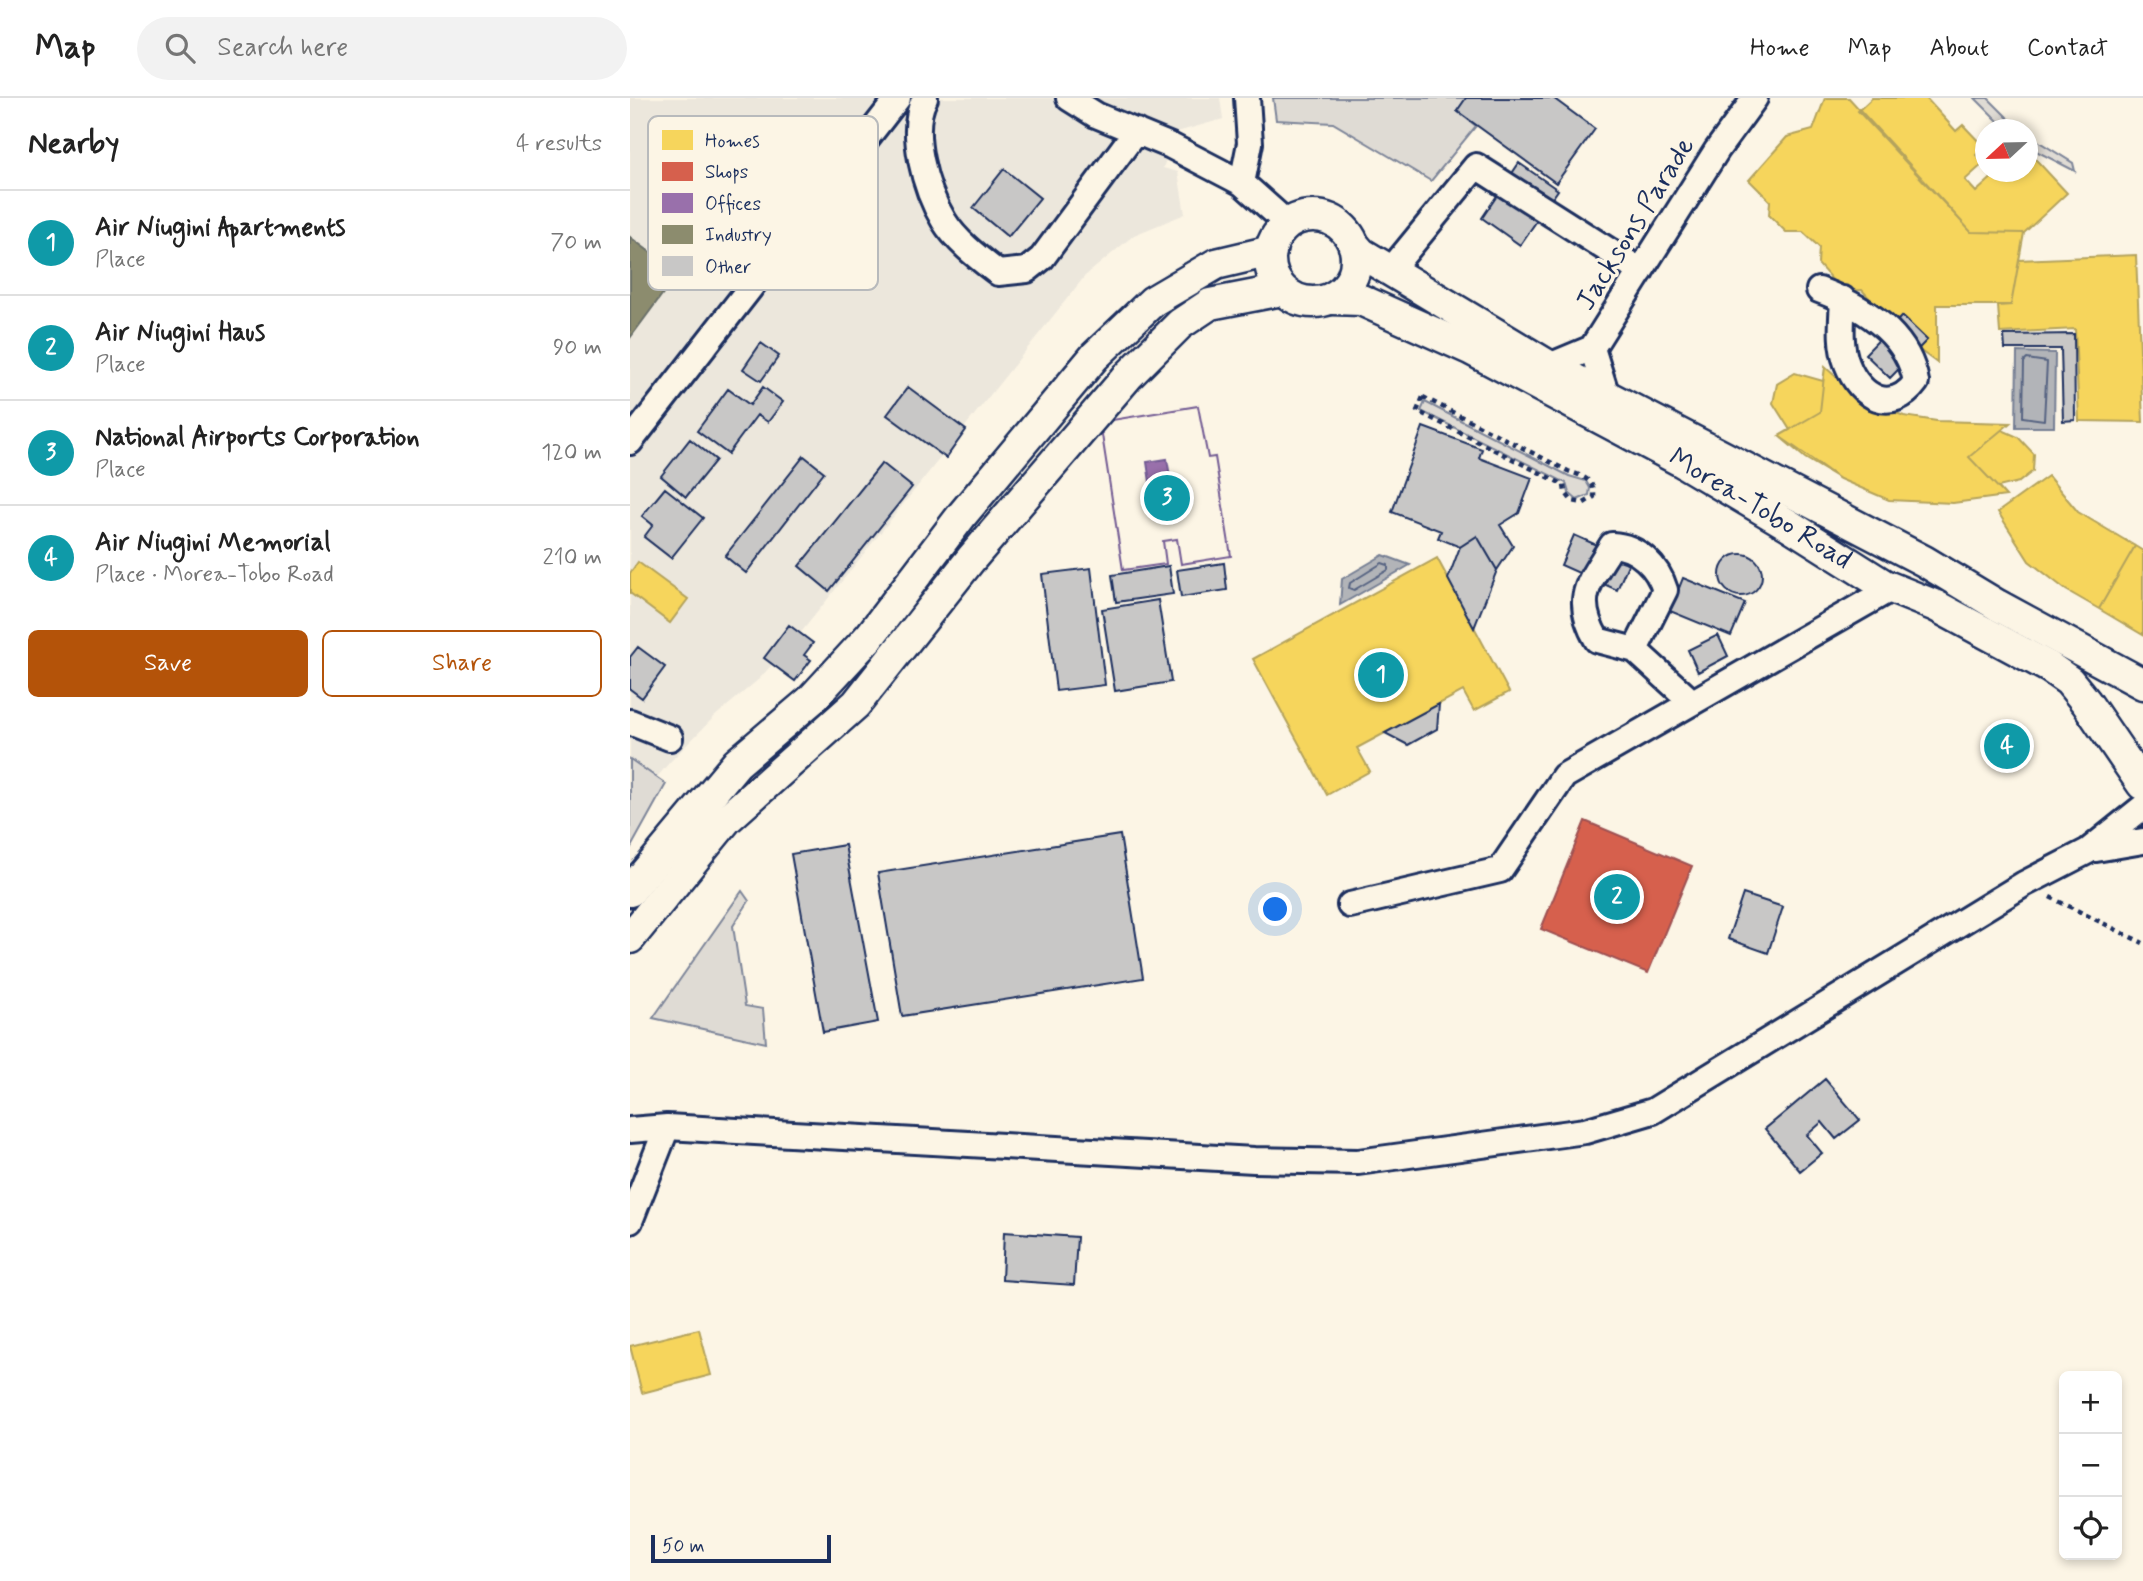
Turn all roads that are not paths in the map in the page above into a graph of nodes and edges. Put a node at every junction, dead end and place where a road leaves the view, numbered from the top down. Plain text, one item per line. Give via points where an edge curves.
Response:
1 (898, 98) edge
2 (925, 98) edge
3 (1069, 98) edge
4 (1247, 98) edge
5 (1755, 98) edge
6 (878, 124) edge
7 (1136, 131) junction
8 (1242, 183) junction
9 (1288, 224) junction
10 (1354, 246) junction
11 (1270, 251) junction
12 (1390, 271) junction
13 (1641, 271) junction
14 (748, 290) edge
15 (1282, 290) junction
16 (1819, 290) dead end
17 (1332, 299) junction
18 (1843, 299) dead end
19 (1592, 348) junction
20 (1549, 366) junction
21 (1607, 396) junction
22 (630, 442) edge
23 (1892, 588) junction
24 (1635, 650) dead end
25 (2143, 684) edge
26 (1692, 702) junction
27 (630, 722) edge
28 (670, 738) dead end
29 (2143, 789) edge
30 (2143, 841) edge
31 (2088, 851) junction
32 (630, 891) edge
33 (1350, 905) dead end
34 (630, 938) edge
35 (630, 1117) edge
36 (667, 1127) junction
37 (630, 1130) edge
38 (630, 1221) edge

1 - 6 street
2 - 7 street via 916,120 921,164 944,222 998,273 1027,270 1042,258
3 - 7 street
4 - 8 street via 1250,143
5 - 13 street, Jacksons Parade
7 - 8 street
8 - 9 street
9 - 10 main road via 1302,217 1334,221
9 - 11 main road
10 - 12 main road, Morea-Tobo Road
10 - 17 main road via 1353,276
11 - 15 main road via 1272,272
11 - 32 main road via 1216,264 1153,302 1095,356 962,514 870,636 810,701 737,763
12 - 13 street via 1476,166
12 - 20 main road, Morea-Tobo Road
13 - 19 street, Jacksons Parade
14 - 22 street
15 - 17 main road via 1297,300 1315,303
15 - 34 main road via 1210,304 1180,324 1128,376 971,559 856,704 727,819
16 - 18 street
17 - 23 main road, Morea-Tobo Road via 1361,300 1481,355 1681,461
19 - 20 street, Jacksons Parade
19 - 21 street, Jacksons Parade
20 - 21 main road, Morea-Tobo Road
21 - 25 main road, Morea-Tobo Road via 1924,561
23 - 26 street
23 - 29 main road, Morea-Tobo Road via 1936,606 2069,681
24 - 26 street
26 - 33 street via 1564,776 1500,870
27 - 28 street
29 - 31 street
30 - 31 street
31 - 36 street via 2024,884 1653,1111 1585,1131 1358,1163
35 - 36 street
36 - 37 street
36 - 38 street

